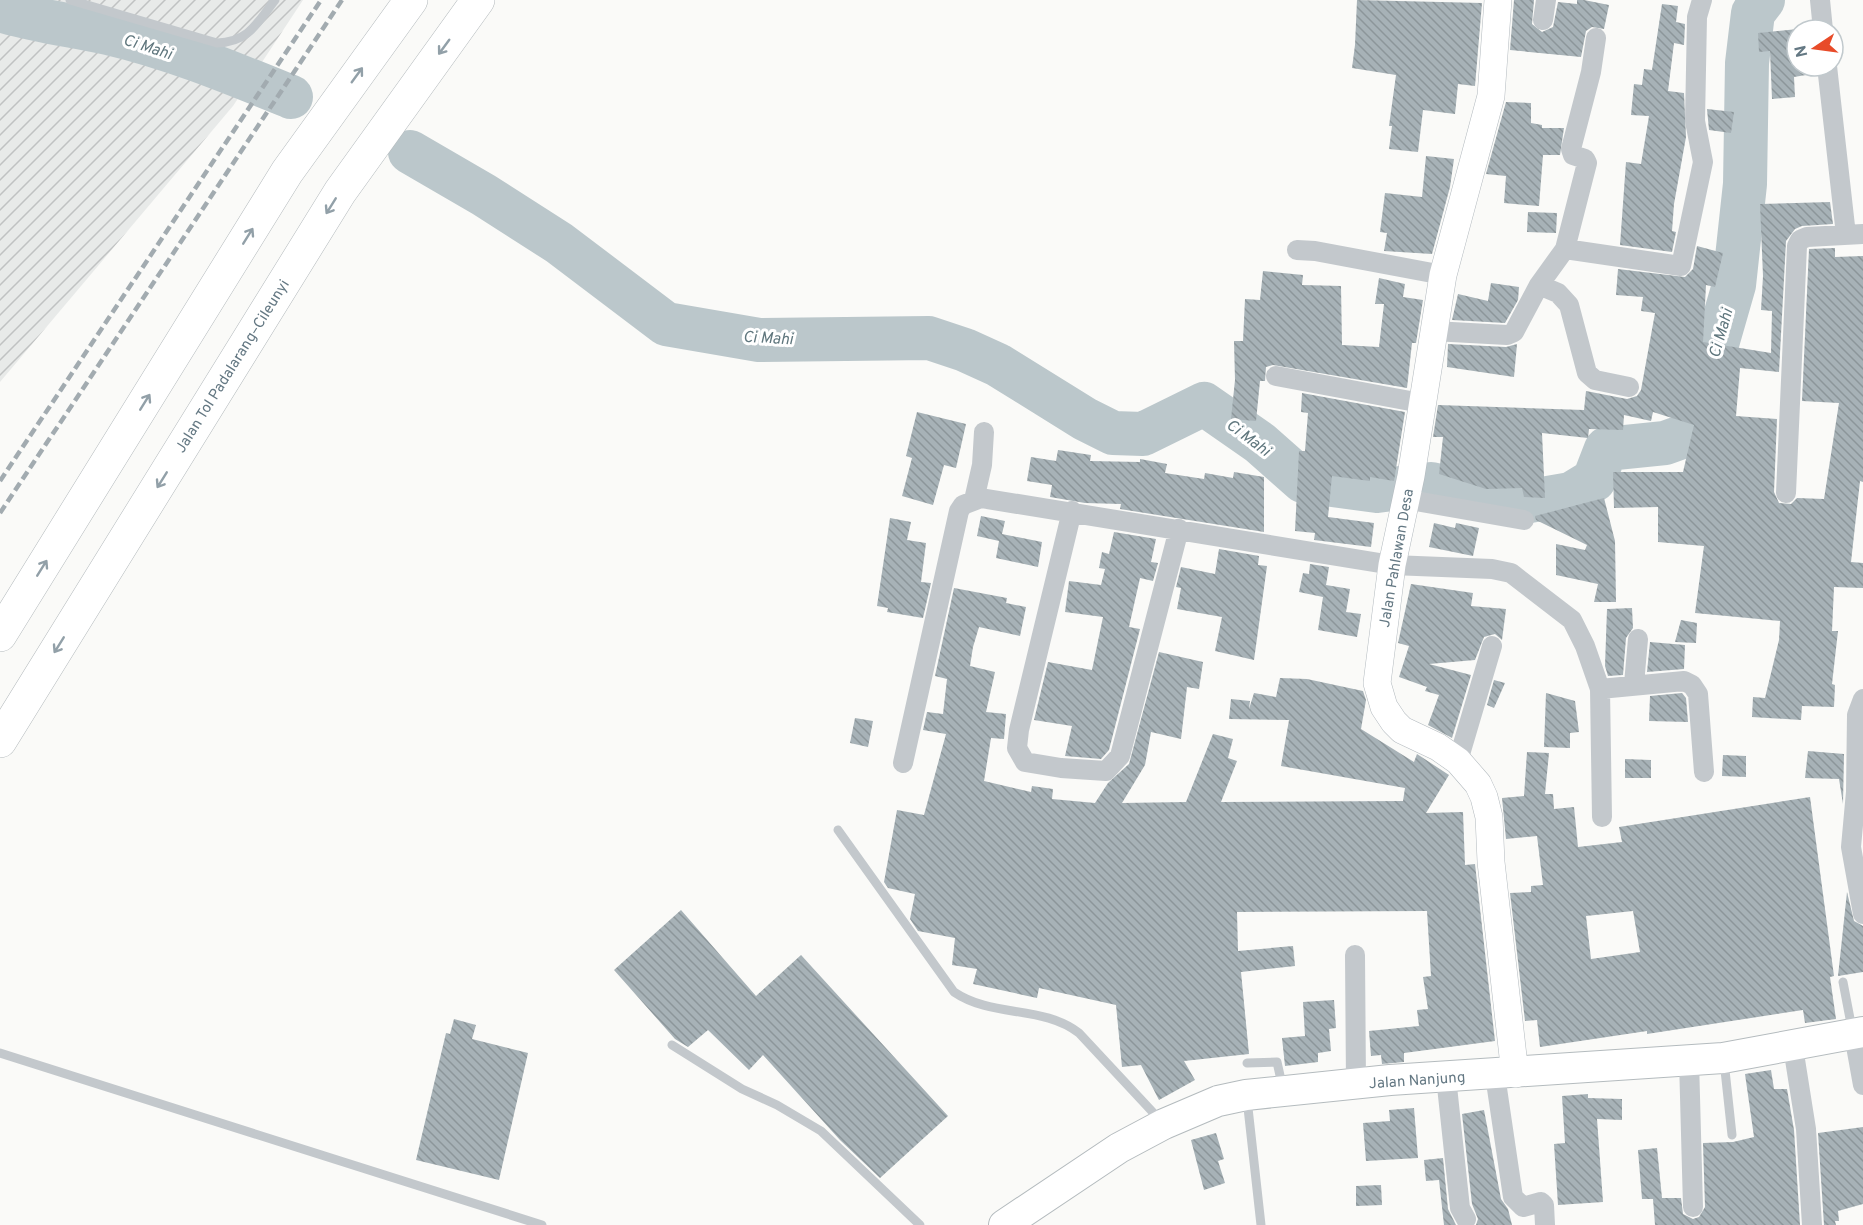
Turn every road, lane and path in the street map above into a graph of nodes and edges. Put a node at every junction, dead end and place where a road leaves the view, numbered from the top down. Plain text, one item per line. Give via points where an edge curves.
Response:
1 (70, 0) edge
2 (275, 0) edge
3 (411, 0) edge
4 (478, 0) edge
5 (1498, 0) edge
6 (1546, 0) edge
7 (1702, 0) edge
8 (1820, 0) edge
9 (1822, 18) edge
10 (1543, 20) dead end
11 (1596, 38) dead end
12 (1829, 78) edge
13 (1855, 234) edge
14 (1565, 249) junction
15 (1297, 250) dead end
16 (1443, 275) junction
17 (1539, 285) junction
18 (1433, 331) junction
19 (1276, 376) dead end
20 (1629, 387) dead end
21 (1421, 403) junction
22 (984, 432) dead end
23 (1407, 489) junction
24 (1786, 493) dead end
25 (974, 500) junction
26 (1072, 511) junction
27 (1524, 520) dead end
28 (1179, 529) junction
29 (1392, 565) junction
30 (0, 635) edge
31 (1638, 639) dead end
32 (1492, 646) dead end
33 (1634, 684) junction
34 (1600, 688) junction
35 (1863, 699) edge
36 (1860, 736) edge
37 (0, 741) edge
38 (1458, 761) junction
39 (903, 763) dead end
40 (1704, 772) dead end
41 (1602, 817) dead end
42 (838, 830) dead end
43 (1863, 914) edge
44 (1355, 955) dead end
45 (1843, 982) dead end
46 (1858, 1033) edge
47 (672, 1045) dead end
48 (1793, 1047) junction
49 (0, 1053) edge
50 (1724, 1058) junction
51 (1689, 1060) junction
52 (1247, 1063) dead end
53 (1505, 1074) junction
54 (1446, 1077) junction
55 (1356, 1084) junction
56 (1863, 1084) edge
57 (1283, 1091) junction
58 (1246, 1095) junction
59 (1164, 1124) junction
60 (1732, 1135) dead end
61 (1693, 1207) dead end
62 (1466, 1219) dead end
63 (1018, 1222) edge
64 (542, 1225) edge
65 (920, 1225) edge
66 (1261, 1225) edge
67 (1545, 1225) edge
68 (1812, 1225) edge

1 - 2 lane via 217,43 234,43 248,34
30 -> 3 highway via 287,172
4 -> 37 highway, Jalan Tol Padalarang–Cileunyi via 340,192
5 - 16 main road, Jalan Pahlawan Desa via 1491,96
6 - 10 street
7 - 14 street via 1697,17 1695,121 1702,162 1681,266
8 - 9 street
11 - 14 street via 1571,149 1573,155 1587,163
12 - 13 street
13 - 24 street via 1807,237 1797,246
14 - 17 street
15 - 16 street
16 - 18 main road, Jalan Pahlawan Desa
17 - 18 street via 1510,335
17 - 20 street via 1558,293 1569,305 1587,373 1595,380
18 - 21 main road, Jalan Pahlawan Desa
19 - 21 street
21 - 23 main road, Jalan Pahlawan Desa
22 - 25 street
23 - 27 street
23 - 29 main road, Jalan Pahlawan Desa
25 - 26 street
25 - 39 street via 959,511
26 - 28 street
26 - 28 street via 1017,748 1026,762 1061,768 1106,771 1120,756
28 - 29 street
29 - 34 street via 1511,573 1572,620
29 - 38 main road, Jalan Pahlawan Desa via 1377,672 1379,695 1402,730
31 - 33 street
32 - 38 street
33 - 34 street
33 - 40 street via 1684,681 1692,685 1698,694
34 - 41 street
35 - 36 street via 1857,715
36 - 43 street via 1851,847
38 - 53 main road, Jalan Pahlawan Desa via 1478,784 1489,817
42 - 59 lane via 954,992 969,1002 1064,1022 1079,1033
44 - 55 street
45 - 46 lane
46 - 48 main road, Jalan Nanjung
46 - 56 street
47 - 65 lane via 742,1089 821,1131
48 - 50 main road, Jalan Nanjung
48 - 68 street via 1806,1129
49 - 64 lane
50 - 51 main road, Jalan Nanjung
50 - 60 lane
51 - 53 main road, Jalan Nanjung
51 - 61 street
52 - 57 lane via 1280,1064
53 - 54 main road, Jalan Nanjung
53 - 67 street via 1513,1197 1523,1207 1545,1204
54 - 55 main road, Jalan Nanjung
54 - 62 street via 1460,1208
55 - 57 main road, Jalan Nanjung
57 - 58 main road, Jalan Nanjung
58 - 59 main road, Jalan Nanjung via 1218,1101
58 - 66 lane
59 - 63 main road, Jalan Nanjung via 1119,1148

